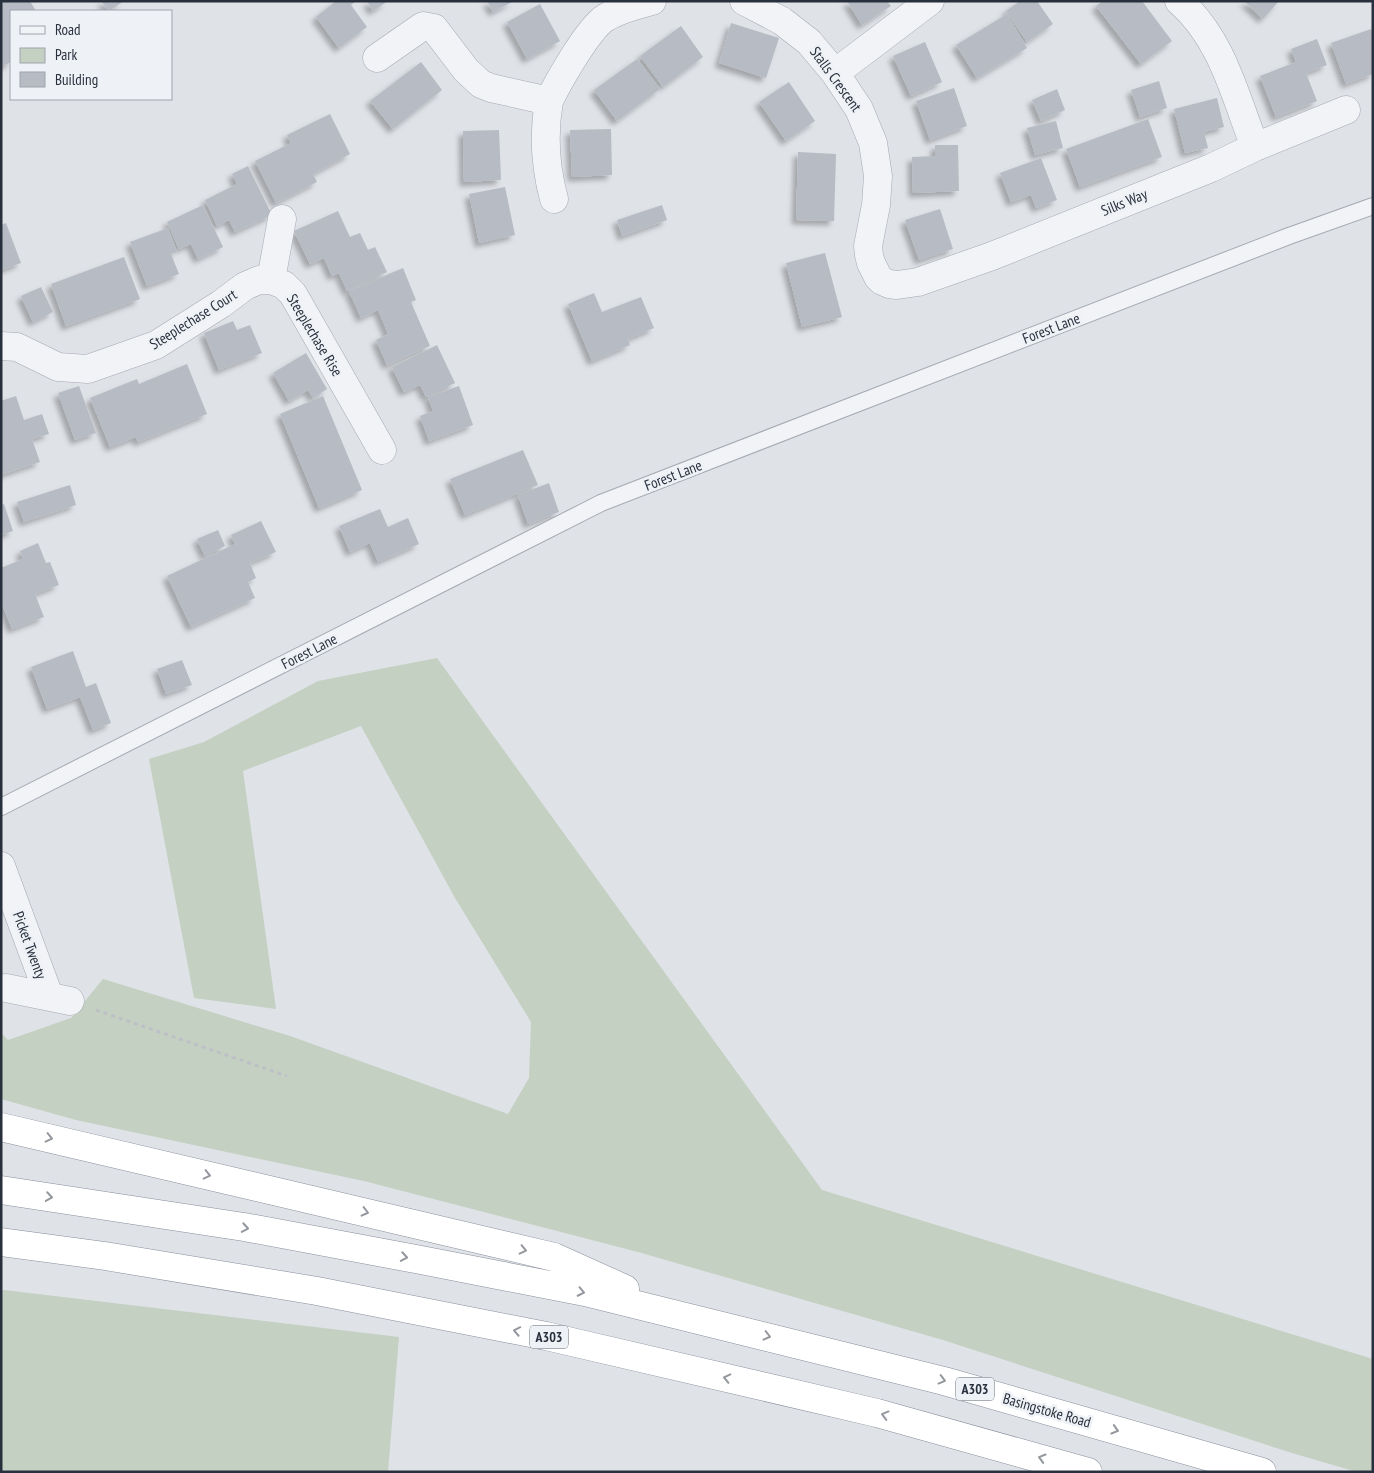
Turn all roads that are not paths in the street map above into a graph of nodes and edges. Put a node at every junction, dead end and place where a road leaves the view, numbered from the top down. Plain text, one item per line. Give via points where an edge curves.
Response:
1 (652, 1) edge
2 (744, 1) edge
3 (930, 1) edge
4 (1179, 1) edge
5 (597, 10) edge
6 (377, 58) dead end
7 (836, 73) junction
8 (549, 101) junction
9 (1346, 110) dead end
10 (1255, 147) junction
11 (554, 199) dead end
12 (1373, 206) edge
13 (282, 219) dead end
14 (992, 256) joint
15 (271, 280) junction
16 (1, 346) edge
17 (382, 450) dead end
18 (1, 807) edge
19 (1, 866) edge
20 (6, 988) dead end
21 (1, 1127) edge
22 (1, 1190) edge
23 (1, 1242) edge
24 (686, 1316) junction
25 (1088, 1472) edge
26 (1262, 1472) edge

1 - 5 street via 624,10
2 - 7 street, Stalls Crescent via 797,31
3 - 7 street
4 - 10 street via 1203,26 1218,51
5 - 8 street via 595,28 566,69
6 - 8 street via 423,26 434,28 481,84
7 - 14 street, Stalls Crescent via 859,109 876,152 878,190 868,246 871,264 882,281 889,284 918,282
8 - 11 street via 545,147
9 - 10 street, Silks Way
10 - 14 street, Silks Way via 1211,168
12 - 18 lane, Forest Lane via 1280,239 601,503
13 - 15 street
15 - 16 street, Steeplechase Court via 259,280 246,286 156,345 88,369 58,367 16,347
15 - 17 street, Steeplechase Rise via 284,285 293,294
19 - 20 street, Picket Twenty via 60,998
21 -> 24 highway via 554,1257
22 -> 24 highway, A303 via 244,1227 403,1256 585,1292
25 -> 23 highway, A303 via 877,1413 546,1336 317,1291
24 -> 26 highway, Basingstoke Road / A303 via 944,1380

